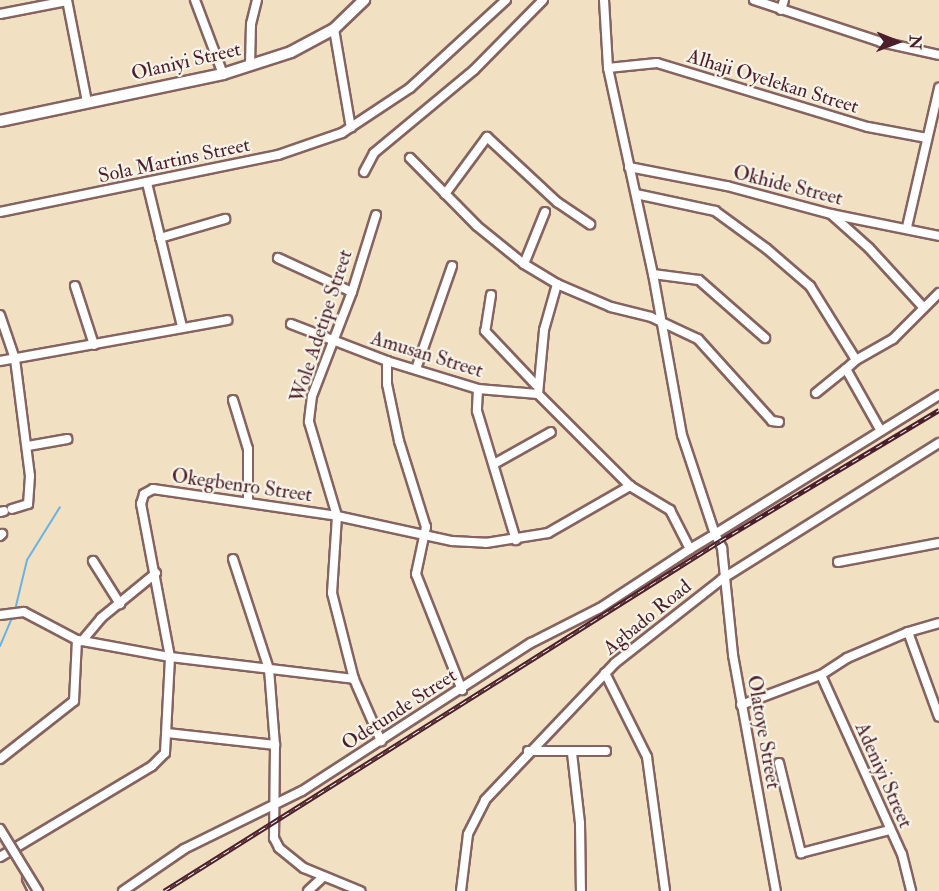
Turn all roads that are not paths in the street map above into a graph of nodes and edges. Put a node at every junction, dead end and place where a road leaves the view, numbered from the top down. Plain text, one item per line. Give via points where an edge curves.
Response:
1 (67, 0) edge
2 (195, 0) edge
3 (257, 0) edge
4 (364, 0) edge
5 (506, 0) edge
6 (543, 0) edge
7 (604, 0) edge
8 (754, 0) edge
9 (784, 0) edge
10 (781, 10) junction
11 (0, 14) edge
12 (334, 29) junction
13 (939, 55) edge
14 (250, 65) junction
15 (608, 68) junction
16 (223, 74) junction
17 (939, 88) edge
18 (87, 102) junction
19 (0, 121) edge
20 (351, 128) junction
21 (927, 138) junction
22 (410, 158) dead end
23 (629, 167) junction
24 (364, 172) dead end
25 (147, 183) junction
26 (445, 194) junction
27 (636, 194) junction
28 (0, 212) edge
29 (545, 212) dead end
30 (831, 214) junction
31 (376, 215) dead end
32 (225, 219) dead end
33 (590, 224) dead end
34 (907, 227) junction
35 (939, 236) edge
36 (160, 238) junction
37 (278, 258) dead end
38 (524, 264) junction
39 (452, 266) dead end
40 (653, 274) junction
41 (557, 284) junction
42 (75, 286) dead end
43 (352, 292) junction
44 (939, 294) edge
45 (491, 295) dead end
46 (924, 308) junction
47 (0, 315) edge
48 (227, 320) dead end
49 (662, 323) junction
50 (291, 324) dead end
51 (182, 327) junction
52 (765, 339) dead end
53 (334, 340) junction
54 (94, 345) junction
55 (15, 359) junction
56 (856, 360) junction
57 (0, 361) edge
58 (387, 361) junction
59 (416, 369) junction
60 (846, 369) junction
61 (536, 385) junction
62 (478, 389) junction
63 (816, 393) dead end
64 (538, 394) junction
65 (939, 395) edge
66 (233, 400) dead end
67 (779, 422) dead end
68 (881, 431) junction
69 (551, 432) dead end
70 (67, 439) dead end
71 (939, 443) edge
72 (28, 446) junction
73 (494, 464) junction
74 (630, 486) junction
75 (248, 501) junction
76 (5, 510) edge
77 (337, 516) junction
78 (715, 534) junction
79 (426, 535) junction
80 (516, 540) junction
81 (939, 543) edge
82 (690, 549) junction
83 (233, 559) dead end
84 (93, 561) dead end
85 (838, 562) dead end
86 (156, 573) junction
87 (722, 579) junction
88 (120, 604) junction
89 (4, 614) edge
90 (939, 623) edge
91 (908, 632) junction
92 (80, 640) junction
93 (170, 657) junction
94 (269, 669) junction
95 (605, 673) junction
96 (821, 675) junction
97 (354, 680) junction
98 (462, 690) junction
99 (741, 705) junction
100 (939, 717) edge
101 (167, 733) junction
102 (381, 741) junction
103 (275, 745) junction
104 (528, 751) junction
105 (606, 752) dead end
106 (572, 753) junction
107 (0, 759) edge
108 (779, 763) dead end
109 (275, 805) junction
110 (0, 824) edge
111 (0, 829) edge
112 (890, 830) junction
113 (11, 849) junction
114 (0, 857) edge
115 (322, 878) junction
116 (33, 891) edge
117 (38, 891) edge
118 (123, 891) edge
119 (308, 891) edge
120 (360, 891) edge
121 (461, 891) edge
122 (581, 891) edge
123 (665, 891) edge
124 (776, 891) edge
125 (911, 891) edge

1 - 11 street
1 - 18 street
2 - 16 street
3 - 14 street via 251,24
4 - 12 street, Olaniyi Street
5 - 20 street, Sola Martins Street via 410,88
6 - 24 street via 474,70 374,153
7 - 15 street
8 - 10 street
9 - 10 street
10 - 13 street via 881,42
12 - 14 street, Olaniyi Street via 306,45
12 - 20 street
14 - 16 street, Olaniyi Street
15 - 21 street, Alhaji Oyelekan Street via 657,63 868,127
15 - 23 street
16 - 18 street, Olaniyi Street
17 - 21 street
18 - 19 street, Olaniyi Street
20 - 25 street, Sola Martins Street via 278,155
21 - 34 street
22 - 26 street
23 - 27 street
23 - 30 street, Okhide Street via 727,186
25 - 28 street, Sola Martins Street
25 - 36 street
26 - 33 street via 487,137 557,202
26 - 38 street
27 - 40 street
27 - 56 street via 715,211 732,221 810,286
29 - 38 street
30 - 34 street, Okhide Street
30 - 46 street
31 - 43 street, Wole Adetipe Street
32 - 36 street
34 - 35 street, Okhide Street
36 - 51 street
37 - 43 street
38 - 41 street
39 - 59 street
40 - 49 street
40 - 52 street via 699,280
41 - 49 street
41 - 61 street via 544,330
42 - 54 street
43 - 53 street, Wole Adetipe Street
44 - 46 street
45 - 61 street via 485,331
46 - 56 street via 893,339
47 - 55 street
48 - 51 street
49 - 67 street via 698,339 772,421
49 - 78 street via 682,435
50 - 53 street, Amusan Street
51 - 54 street
53 - 58 street, Amusan Street
53 - 77 street, Wole Adetipe Street via 312,396 309,422
54 - 55 street
55 - 57 street
55 - 72 street
56 - 60 street
58 - 59 street, Amusan Street
58 - 79 street via 387,384 399,441
59 - 62 street, Amusan Street
60 - 63 street
60 - 68 street
61 - 64 street
62 - 64 street, Amusan Street
62 - 73 street via 477,411
64 - 74 street
65 - 68 street
66 - 75 street via 248,449
68 - 78 street
69 - 73 street
70 - 72 street
71 - 87 street, Agbado Road
72 - 76 street via 31,498 28,504
73 - 80 street
74 - 80 street, Okegbenro Street via 564,526
74 - 82 street via 670,510
75 - 77 street, Okegbenro Street
75 - 86 street, Okegbenro Street via 153,489 144,494 141,504
77 - 79 street, Okegbenro Street
77 - 97 street via 330,580
78 - 82 street
78 - 87 street via 722,548
79 - 80 street, Okegbenro Street via 452,541
79 - 98 street via 416,574
81 - 85 street
82 - 98 street, Odetunde Street via 600,608 531,643
83 - 94 street
84 - 88 street
86 - 88 street
86 - 93 street
87 - 95 street, Agbado Road via 631,648
87 - 99 street, Olatoye Street
88 - 92 street
89 - 92 street via 24,612
90 - 91 street
91 - 96 street via 847,657
91 - 100 street
92 - 93 street
92 - 107 street via 74,701
93 - 94 street
93 - 101 street
94 - 97 street
94 - 103 street
95 - 104 street, Agbado Road
95 - 123 street via 647,757
96 - 99 street
96 - 112 street, Adeniyi Street
97 - 102 street
98 - 102 street, Odetunde Street
99 - 124 street, Olatoye Street
101 - 103 street
101 - 113 street via 159,762
102 - 109 street, Odetunde Street
103 - 109 street
104 - 106 street
104 - 121 street, Agbado Road via 494,786 476,816 464,853
105 - 106 street
106 - 122 street via 580,823
108 - 112 street via 801,853
109 - 115 street via 272,828 279,848
109 - 118 street, Odetunde Street via 184,849
110 - 113 street
111 - 117 street, bridge
112 - 125 street, Adeniyi Street via 908,872
113 - 114 street
113 - 116 street
115 - 119 street
115 - 120 street

